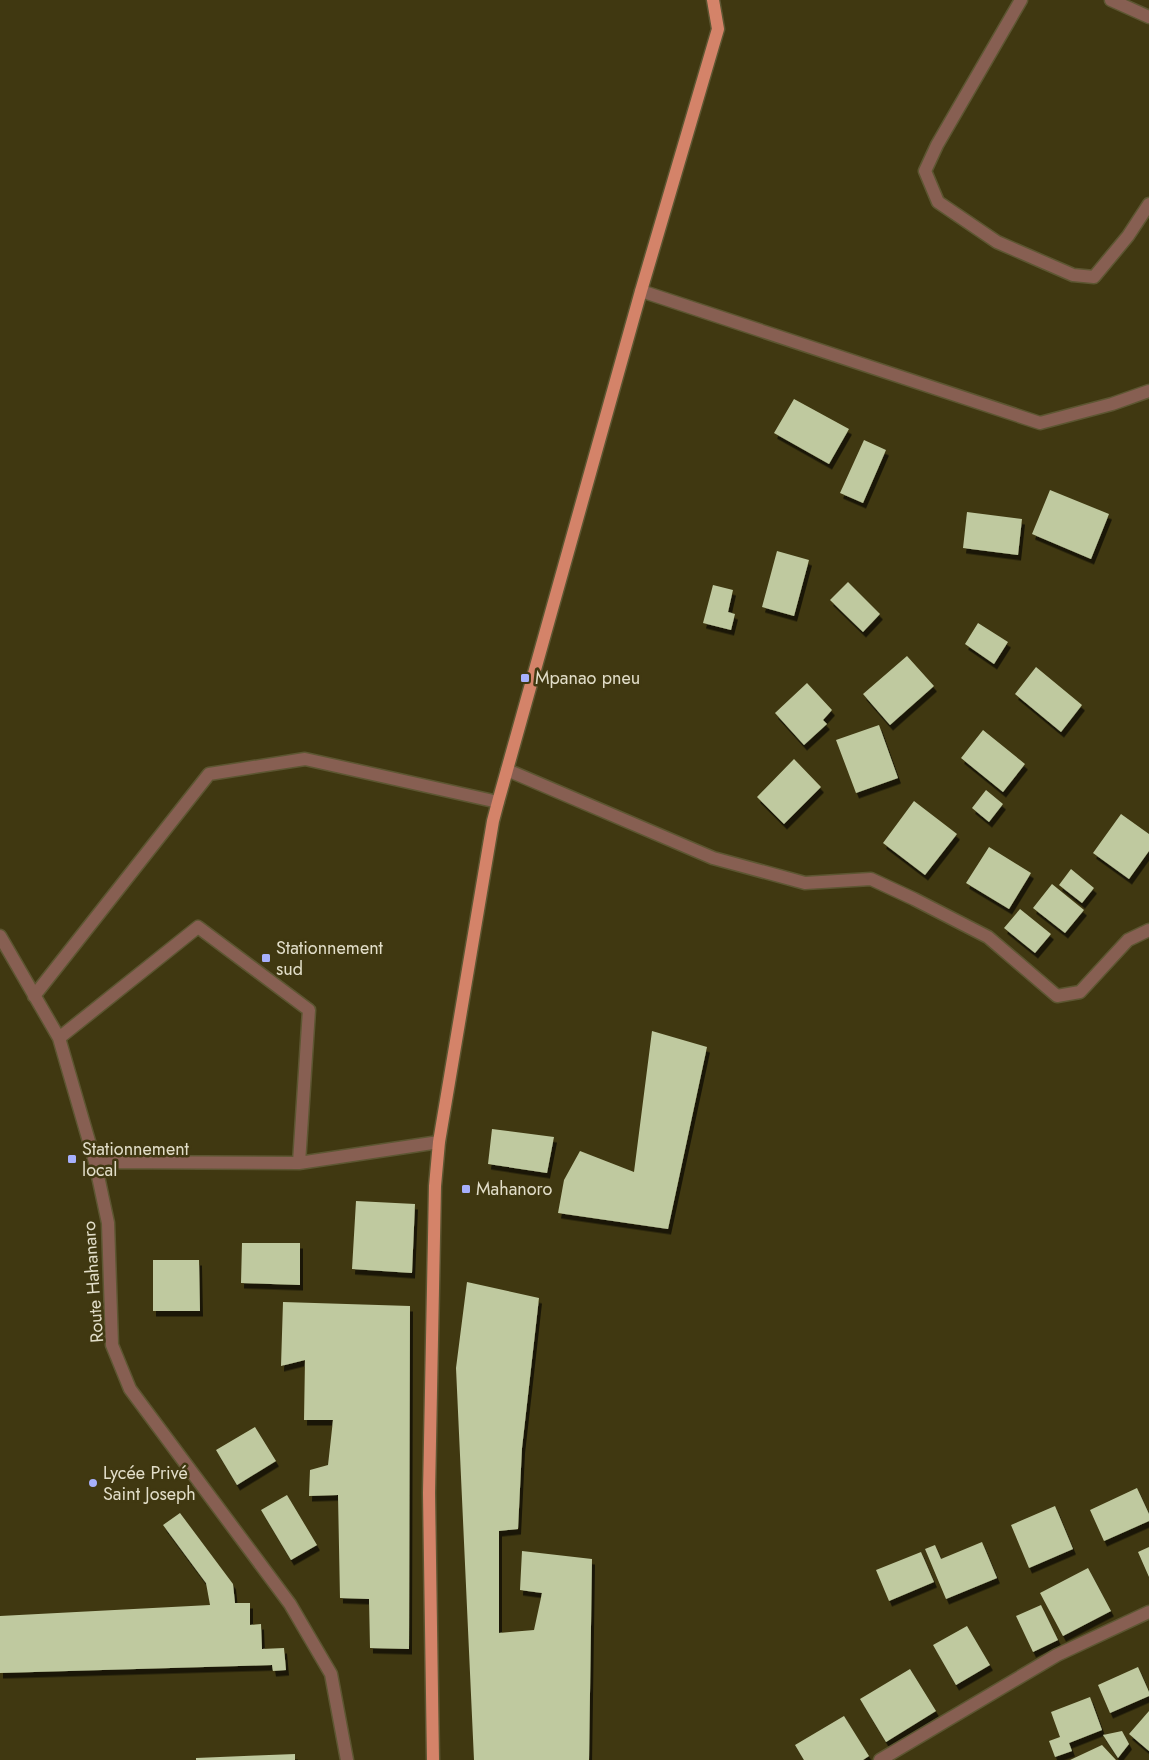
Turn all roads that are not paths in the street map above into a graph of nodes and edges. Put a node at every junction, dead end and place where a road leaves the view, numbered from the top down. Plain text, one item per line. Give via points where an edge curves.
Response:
1 (714, 0) edge
2 (1021, 0) edge
3 (1111, 0) edge
4 (1149, 18) edge
5 (1149, 204) edge
6 (641, 291) junction
7 (1149, 391) edge
8 (507, 770) junction
9 (498, 802) junction
10 (1149, 930) edge
11 (0, 936) edge
12 (34, 996) junction
13 (59, 1038) junction
14 (439, 1142) junction
15 (94, 1162) junction
16 (299, 1163) junction
17 (1149, 1612) edge
18 (347, 1760) edge
19 (433, 1760) edge
20 (880, 1760) edge

1 - 6 main road via 718,29
2 - 5 street via 925,171 938,202 997,242 1073,275 1094,277
3 - 4 street
6 - 7 street via 1040,423
6 - 8 main road
8 - 9 main road
8 - 10 street via 713,858 805,883 871,879 988,937 1058,996 1080,992 1128,940
9 - 12 street via 305,759 209,774
9 - 14 main road
11 - 12 street, Route Hahanaro
12 - 13 street, Route Hahanaro
13 - 15 street, Route Hahanaro
13 - 16 street via 198,927 310,1010
14 - 16 street
14 - 19 main road via 435,1186 429,1493
15 - 16 street
15 - 18 street, Route Hahanaro via 108,1223 112,1345 130,1389 295,1611 331,1674
17 - 20 street via 1057,1655

